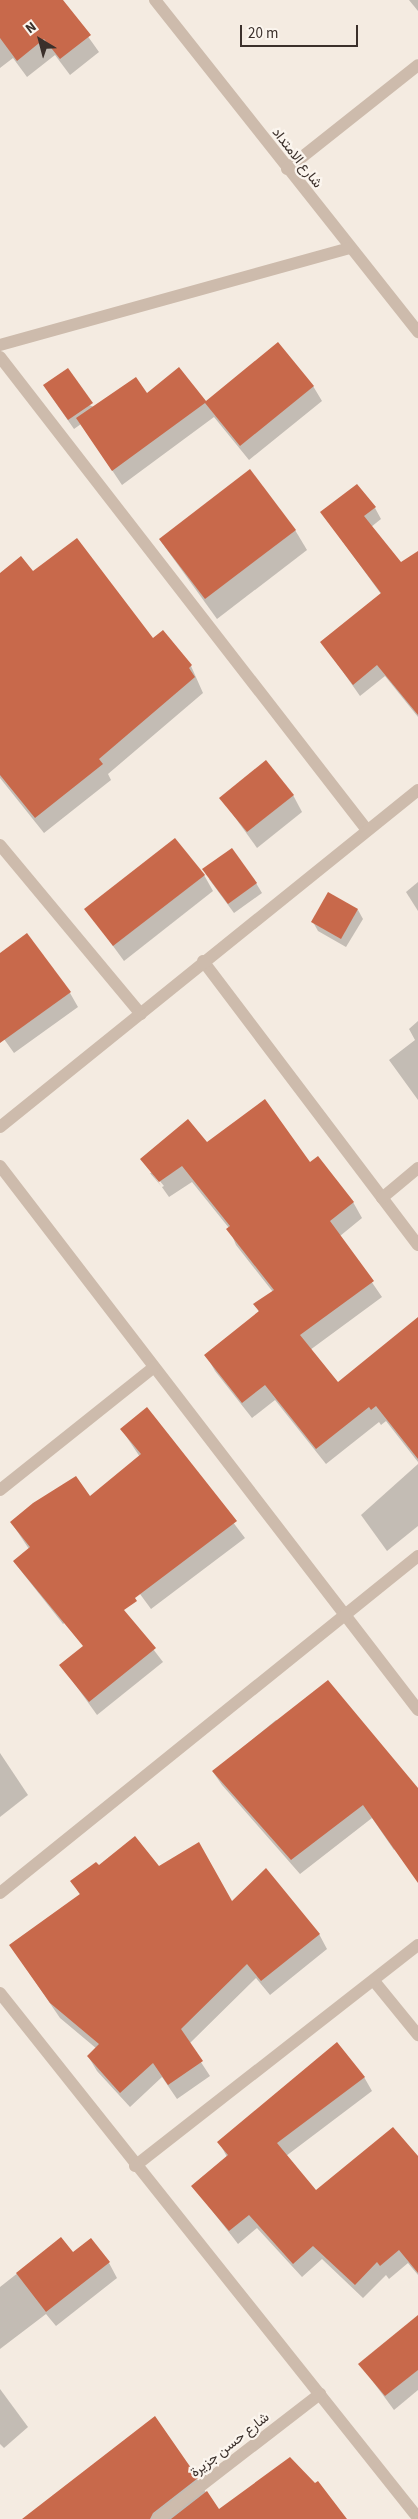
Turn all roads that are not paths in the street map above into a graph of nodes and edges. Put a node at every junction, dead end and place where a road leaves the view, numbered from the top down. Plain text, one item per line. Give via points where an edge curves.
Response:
1 (155, 0) edge
2 (418, 65) edge
3 (287, 169) junction
4 (349, 248) junction
5 (418, 332) edge
6 (0, 345) edge
7 (0, 357) edge
8 (418, 790) edge
9 (367, 830) junction
10 (0, 845) edge
11 (203, 961) junction
12 (141, 1014) junction
13 (0, 1127) edge
14 (0, 1166) edge
15 (418, 1168) edge
16 (382, 1198) junction
17 (418, 1245) edge
18 (154, 1367) junction
19 (0, 1490) edge
20 (418, 1556) edge
21 (345, 1614) junction
22 (418, 1710) edge
23 (0, 1894) edge
24 (418, 1945) edge
25 (374, 1981) junction
26 (0, 1993) edge
27 (418, 2035) edge
28 (136, 2166) junction
29 (320, 2394) junction
30 (418, 2518) edge
31 (158, 2519) edge

1 - 3 street, شارع الامتداد
2 - 3 street
3 - 4 street, شارع الامتداد
4 - 5 street, شارع الامتداد
4 - 6 street
7 - 9 street
8 - 9 street
9 - 11 street
10 - 12 street
11 - 12 street
11 - 16 street
12 - 13 street
14 - 18 street
15 - 16 street
16 - 17 street
18 - 19 street
18 - 21 street
20 - 21 street
21 - 22 street
21 - 23 street
24 - 25 street
25 - 27 street
25 - 28 street
26 - 28 street
28 - 29 street
29 - 30 street
29 - 31 street, شارع حسن جزيرة

